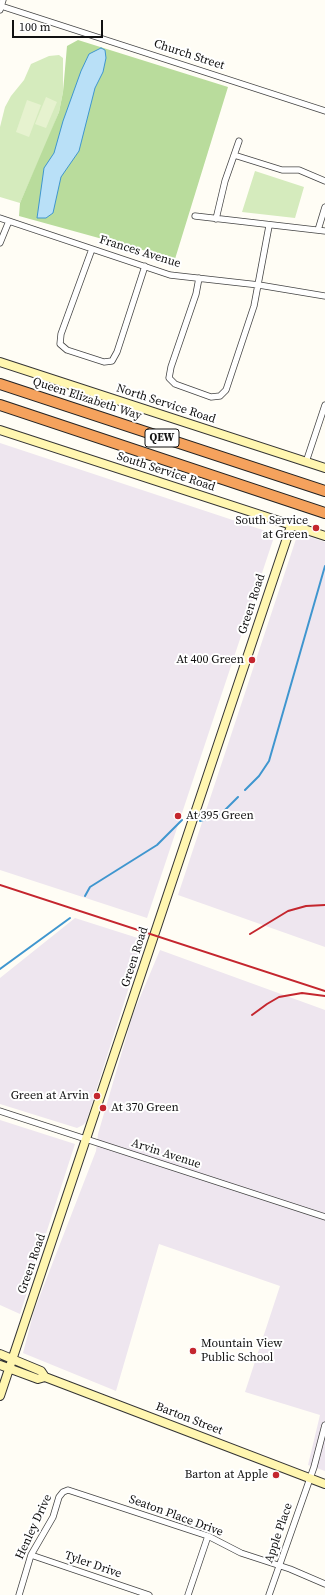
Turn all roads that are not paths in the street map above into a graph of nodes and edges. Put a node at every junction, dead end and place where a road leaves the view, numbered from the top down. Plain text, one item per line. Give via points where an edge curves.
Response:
1 (1, 5) edge
2 (325, 111) edge
3 (239, 141) dead end
4 (234, 155) junction
5 (325, 181) edge
6 (325, 207) edge
7 (195, 216) dead end
8 (0, 218) edge
9 (216, 219) junction
10 (8, 221) junction
11 (270, 226) junction
12 (318, 230) junction
13 (325, 231) edge
14 (0, 243) edge
15 (92, 249) junction
16 (145, 266) junction
17 (199, 278) junction
18 (258, 285) junction
19 (325, 296) edge
20 (0, 362) edge
21 (0, 384) edge
22 (0, 405) edge
23 (325, 405) edge
24 (0, 430) edge
25 (306, 462) junction
26 (325, 468) edge
27 (325, 492) edge
28 (325, 513) edge
29 (291, 526) junction
30 (325, 536) edge
31 (0, 1111) edge
32 (87, 1139) junction
33 (325, 1217) edge
34 (0, 1354) edge
35 (12, 1358) junction
36 (0, 1365) edge
37 (9, 1368) junction
38 (45, 1377) junction
39 (0, 1396) edge
40 (325, 1424) edge
41 (310, 1478) junction
42 (325, 1484) edge
43 (63, 1492) joint
44 (208, 1536) junction
45 (31, 1555) junction
46 (279, 1565) junction
47 (325, 1584) edge
48 (19, 1595) edge
49 (149, 1595) edge
50 (188, 1595) edge
51 (269, 1595) edge

1 - 2 street, Church Street
3 - 4 street
4 - 5 street via 282,170 299,170
4 - 9 street
6 - 12 street
7 - 9 street
8 - 10 street, Frances Avenue
9 - 11 street
10 - 14 street
10 - 15 street, Frances Avenue
11 - 12 street
11 - 18 street
12 - 13 street
15 - 16 street, Frances Avenue
15 - 16 street via 61,334 60,344 66,350 104,362 112,360 118,352
16 - 17 street, Frances Avenue via 170,275
17 - 18 street, Frances Avenue
17 - 18 street via 169,378 175,384 211,397 220,396 226,390 254,306
18 - 19 street, Frances Avenue
20 - 25 street, North Service Road
21 - 27 highway, Queen Elizabeth Way / QEW
22 - 28 highway, QEW
23 - 25 street
24 - 29 street, South Service Road
25 - 26 street, North Service Road
29 - 30 street, South Service Road
29 - 32 street, Green Road
31 - 32 street, Arvin Avenue
32 - 33 street, Arvin Avenue
32 - 35 street, Green Road
34 - 35 street, Barton Street
35 - 37 street, Green Road
35 - 38 street, Barton Street via 41,1371
36 - 37 street, Barton Street
37 - 38 street, Barton Street via 38,1379
37 - 39 street, Green Road
38 - 41 street, Barton Street
40 - 41 street, Apple Place
41 - 42 street, Barton Street
41 - 46 street, Apple Place
43 - 44 street, Seaton Place Drive via 68,1490
43 - 45 street, Henley Drive via 53,1517
44 - 46 street, Seaton Place Drive via 241,1553
44 - 50 street
45 - 48 street, Henley Drive
45 - 49 street, Tyler Drive
46 - 47 street, Seaton Place Drive
46 - 51 street, Apple Place

